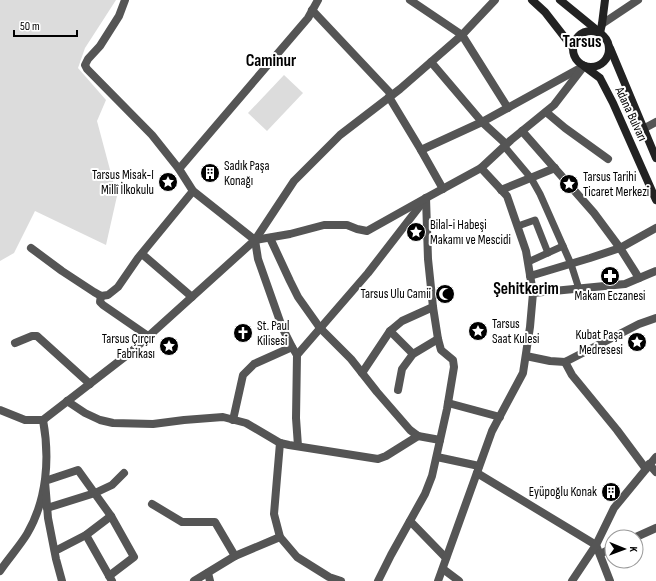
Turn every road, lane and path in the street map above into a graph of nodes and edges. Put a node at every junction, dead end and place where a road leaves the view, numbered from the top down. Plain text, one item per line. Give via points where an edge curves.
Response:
1 (125, 0) edge
2 (318, 0) edge
3 (410, 0) edge
4 (495, 0) edge
5 (532, 0) edge
6 (560, 0) edge
7 (605, 0) edge
8 (638, 0) edge
9 (312, 10) junction
10 (602, 24) junction
11 (600, 33) junction
12 (462, 35) junction
13 (574, 48) junction
14 (610, 48) junction
15 (431, 62) junction
16 (584, 66) junction
17 (391, 96) junction
18 (508, 108) junction
19 (546, 112) junction
20 (482, 122) junction
21 (656, 122) edge
22 (643, 129) junction
23 (522, 131) junction
24 (505, 145) junction
25 (421, 150) junction
26 (656, 158) edge
27 (608, 159) dead end
28 (481, 168) junction
29 (555, 168) junction
30 (179, 169) junction
31 (531, 178) junction
32 (443, 189) junction
33 (501, 190) junction
34 (193, 191) junction
35 (426, 198) junction
36 (656, 200) edge
37 (518, 226) junction
38 (656, 228) edge
39 (270, 238) junction
40 (255, 240) junction
41 (563, 246) junction
42 (31, 248) dead end
43 (620, 248) junction
44 (548, 253) junction
45 (142, 254) junction
46 (528, 262) junction
47 (571, 264) junction
48 (656, 270) edge
49 (530, 276) junction
50 (639, 278) junction
51 (579, 289) junction
52 (533, 293) junction
53 (100, 296) junction
54 (192, 297) junction
55 (433, 307) junction
56 (655, 321) edge
57 (320, 328) junction
58 (390, 331) junction
59 (148, 336) junction
60 (438, 339) junction
61 (15, 343) dead end
62 (292, 347) junction
63 (413, 354) junction
64 (297, 355) junction
65 (526, 356) junction
66 (565, 362) junction
67 (362, 373) junction
68 (90, 384) junction
69 (398, 390) dead end
70 (67, 401) junction
71 (448, 403) junction
72 (0, 410) edge
73 (500, 417) junction
74 (43, 420) junction
75 (233, 420) junction
76 (418, 436) junction
77 (440, 440) junction
78 (280, 443) junction
79 (298, 446) junction
80 (437, 457) junction
81 (656, 457) edge
82 (648, 467) junction
83 (478, 469) junction
84 (656, 472) edge
85 (124, 473) dead end
86 (45, 481) junction
87 (95, 493) junction
88 (152, 504) dead end
89 (47, 508) junction
90 (111, 516) junction
91 (410, 521) junction
92 (656, 528) edge
93 (644, 533) edge
94 (86, 535) junction
95 (280, 537) junction
96 (596, 545) junction
97 (55, 551) junction
98 (604, 552) edge
99 (600, 554) junction
100 (235, 556) junction
101 (446, 558) junction
102 (443, 569) junction
103 (0, 572) edge
104 (209, 577) edge
105 (110, 578) edge
106 (328, 579) edge
107 (62, 581) edge
108 (194, 581) edge
109 (341, 581) edge
110 (378, 581) edge
111 (438, 581) edge
112 (459, 581) edge
113 (572, 581) edge
114 (610, 581) edge

1 - 30 street via 119,16 85,65 152,135
2 - 9 street
3 - 12 street
4 - 12 street
5 - 13 main road
6 - 11 main road
7 - 10 main road
8 - 10 street
9 - 17 street
9 - 30 street via 298,30
10 - 11 main road
11 - 13 main road via 583,33 575,41
11 - 14 main road
12 - 15 street
12 - 18 street
13 - 16 main road via 575,58
14 - 16 main road via 602,64 596,67
14 - 22 main road, Adana Bulvarı
15 - 17 street
15 - 20 street
16 - 18 street
16 - 19 street
16 - 36 main road, Adana Bulvarı via 600,78 614,103
17 - 25 street
17 - 40 street via 340,135 294,181
18 - 20 street
19 - 23 street
19 - 27 street
20 - 24 street
20 - 25 street
21 - 22 street
22 - 26 main road, Adana Bulvarı
23 - 24 street
23 - 29 street
24 - 28 street
24 - 31 street
25 - 32 street
28 - 32 street
28 - 33 street
29 - 31 street
29 - 43 street
30 - 34 street
31 - 33 street
31 - 41 street
32 - 35 street
33 - 37 street via 507,196
34 - 40 street
34 - 45 street
35 - 39 street via 367,231 346,225 324,224
35 - 55 street
35 - 57 street via 368,274
37 - 44 street via 535,220
37 - 46 street
38 - 43 street
39 - 40 street
39 - 57 street via 298,297
40 - 54 street
40 - 62 street via 258,259 282,327
41 - 44 street
41 - 47 street
42 - 53 street
43 - 47 street
43 - 50 street
44 - 46 street
45 - 53 street via 118,287 108,295
45 - 54 street
46 - 49 street
47 - 49 street
47 - 51 street
48 - 50 street
49 - 52 street
50 - 51 street via 625,284
51 - 52 street
52 - 65 street
53 - 59 street via 103,305
54 - 59 street
55 - 58 street via 402,321
55 - 60 street
56 - 66 street via 638,324
57 - 64 street
57 - 67 street
58 - 63 street
58 - 67 street
59 - 68 street
60 - 63 street
60 - 71 street via 441,350 453,360
61 - 68 street via 37,336
62 - 64 street
62 - 75 street via 254,364 243,375
63 - 69 street via 402,369
64 - 79 street
65 - 66 street
65 - 73 street via 523,373
66 - 82 street via 572,375
67 - 76 street via 402,422
68 - 70 street
70 - 74 street
70 - 75 street via 100,420 113,423 153,424 222,417
71 - 73 street
71 - 77 street
72 - 74 street via 25,420
73 - 83 street
74 - 86 street via 47,454
75 - 78 street via 246,423
76 - 77 street
76 - 79 street via 378,459
77 - 80 street
78 - 79 street
78 - 95 street via 274,514
80 - 83 street
80 - 91 street via 425,494
81 - 82 street
82 - 84 street
82 - 96 street via 614,508
83 - 96 street
83 - 101 street
85 - 87 street via 112,485
86 - 87 street via 78,470
86 - 89 street
86 - 103 street via 39,508 27,534
87 - 89 street
87 - 90 street
88 - 100 street via 182,522 215,522
89 - 97 street
90 - 94 street
90 - 105 street via 134,557
91 - 101 street
91 - 110 street
92 - 93 street
94 - 97 street
94 - 105 street
95 - 100 street
95 - 106 street via 297,557
96 - 99 street
96 - 113 street
97 - 107 street
98 - 99 street
99 - 114 street
100 - 104 street
101 - 102 street
102 - 111 street
102 - 112 street
104 - 108 street
106 - 109 street

